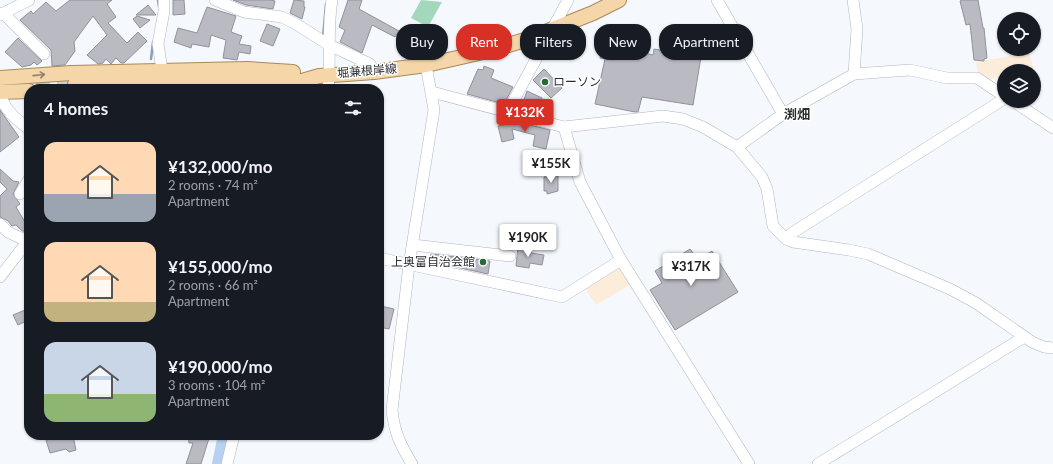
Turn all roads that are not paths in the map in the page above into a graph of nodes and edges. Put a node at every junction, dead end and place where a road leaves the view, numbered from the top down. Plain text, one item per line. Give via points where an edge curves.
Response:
1 (29, 0) edge
2 (164, 0) edge
3 (215, 0) edge
4 (332, 0) edge
5 (568, 0) edge
6 (619, 0) edge
7 (717, 0) edge
8 (853, 0) edge
9 (1, 14) edge
10 (554, 24) edge
11 (566, 24) edge
12 (520, 41) edge
13 (324, 43) junction
14 (44, 54) dead end
15 (535, 60) edge
16 (426, 64) junction
17 (162, 70) junction
18 (374, 72) junction
19 (854, 74) junction
20 (324, 75) junction
21 (301, 77) junction
22 (74, 81) tunnel mouth
23 (247, 84) edge
24 (327, 84) edge
25 (0, 87) edge
26 (24, 90) tunnel mouth
27 (997, 91) edge
28 (432, 92) junction
29 (997, 103) edge
30 (1023, 108) edge
31 (508, 111) junction
32 (783, 114) junction
33 (24, 125) edge
34 (564, 127) junction
35 (1053, 128) edge
36 (737, 147) junction
37 (24, 187) edge
38 (20, 194) dead end
39 (0, 224) edge
40 (786, 239) junction
41 (24, 240) edge
42 (413, 245) junction
43 (24, 247) edge
44 (510, 256) dead end
45 (384, 259) edge
46 (621, 260) junction
47 (410, 265) junction
48 (0, 278) edge
49 (1024, 337) junction
50 (1053, 348) edge
51 (233, 440) edge
52 (226, 464) edge
53 (412, 464) edge
54 (749, 464) edge
55 (818, 464) edge

1 - 9 street
2 - 17 street via 158,44
3 - 13 street via 244,12 282,18 296,24
4 - 13 street
5 - 10 street
6 - 11 main road, 堀兼根岸線
7 - 32 street
8 - 19 street via 857,30
9 - 14 street
12 - 16 main road, 堀兼根岸線 via 492,50
13 - 18 street via 370,64
13 - 20 street
15 - 31 street
16 - 18 main road, 堀兼根岸線
16 - 28 street
17 - 21 main road, 堀兼根岸線 via 247,69
25 -> 17 main road, 堀兼根岸線 via 72,73
18 - 20 main road, 堀兼根岸線
19 - 27 street via 910,70 947,78 977,78
19 - 32 street
20 - 21 main road, 堀兼根岸線
20 - 24 street
21 - 22 main road, 堀兼根岸線
21 - 23 main road, 堀兼根岸線
25 - 26 main road
25 - 33 street via 1,100
28 - 31 street
28 - 42 street via 434,110
29 - 40 street
30 - 35 street
31 - 34 street
32 - 36 street
34 - 36 street via 663,116 682,119 703,127
34 - 46 street via 580,182
36 - 40 street via 762,177 767,189 773,226
37 - 38 street
39 - 41 street via 8,232
40 - 49 street via 868,254 950,288
42 - 44 street
42 - 47 street
43 - 48 street
45 - 47 street
46 - 47 street via 562,297
46 - 54 street
47 - 53 street via 392,410 393,426
49 - 50 street via 1044,347
49 - 55 street
51 - 52 street

